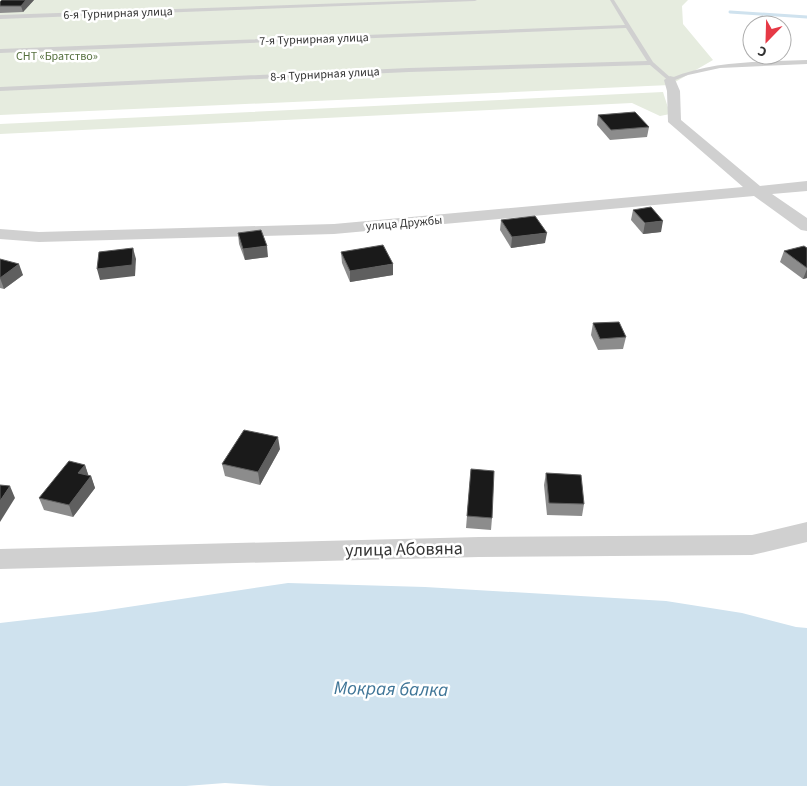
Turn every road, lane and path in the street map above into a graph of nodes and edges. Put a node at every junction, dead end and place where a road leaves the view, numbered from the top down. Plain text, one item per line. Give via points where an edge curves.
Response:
1 (475, 0) edge
2 (612, 0) edge
3 (0, 17) edge
4 (628, 26) junction
5 (0, 51) edge
6 (807, 62) edge
7 (651, 63) junction
8 (670, 80) junction
9 (0, 89) edge
10 (807, 186) edge
11 (756, 190) junction
12 (807, 226) edge
13 (0, 234) edge
14 (807, 532) edge
15 (0, 559) edge

1 - 3 lane, 6-я Турнирная улица
2 - 4 lane
4 - 5 lane, 7-я Турнирная улица
4 - 7 lane
6 - 8 lane via 711,66
7 - 8 lane
7 - 9 lane, 8-я Турнирная улица via 409,70
8 - 11 street via 674,87 675,122
10 - 11 street, улица Дружбы
11 - 12 street
11 - 13 street, улица Дружбы via 334,229 39,237
14 - 15 street, улица Абовяна via 752,545 479,547

